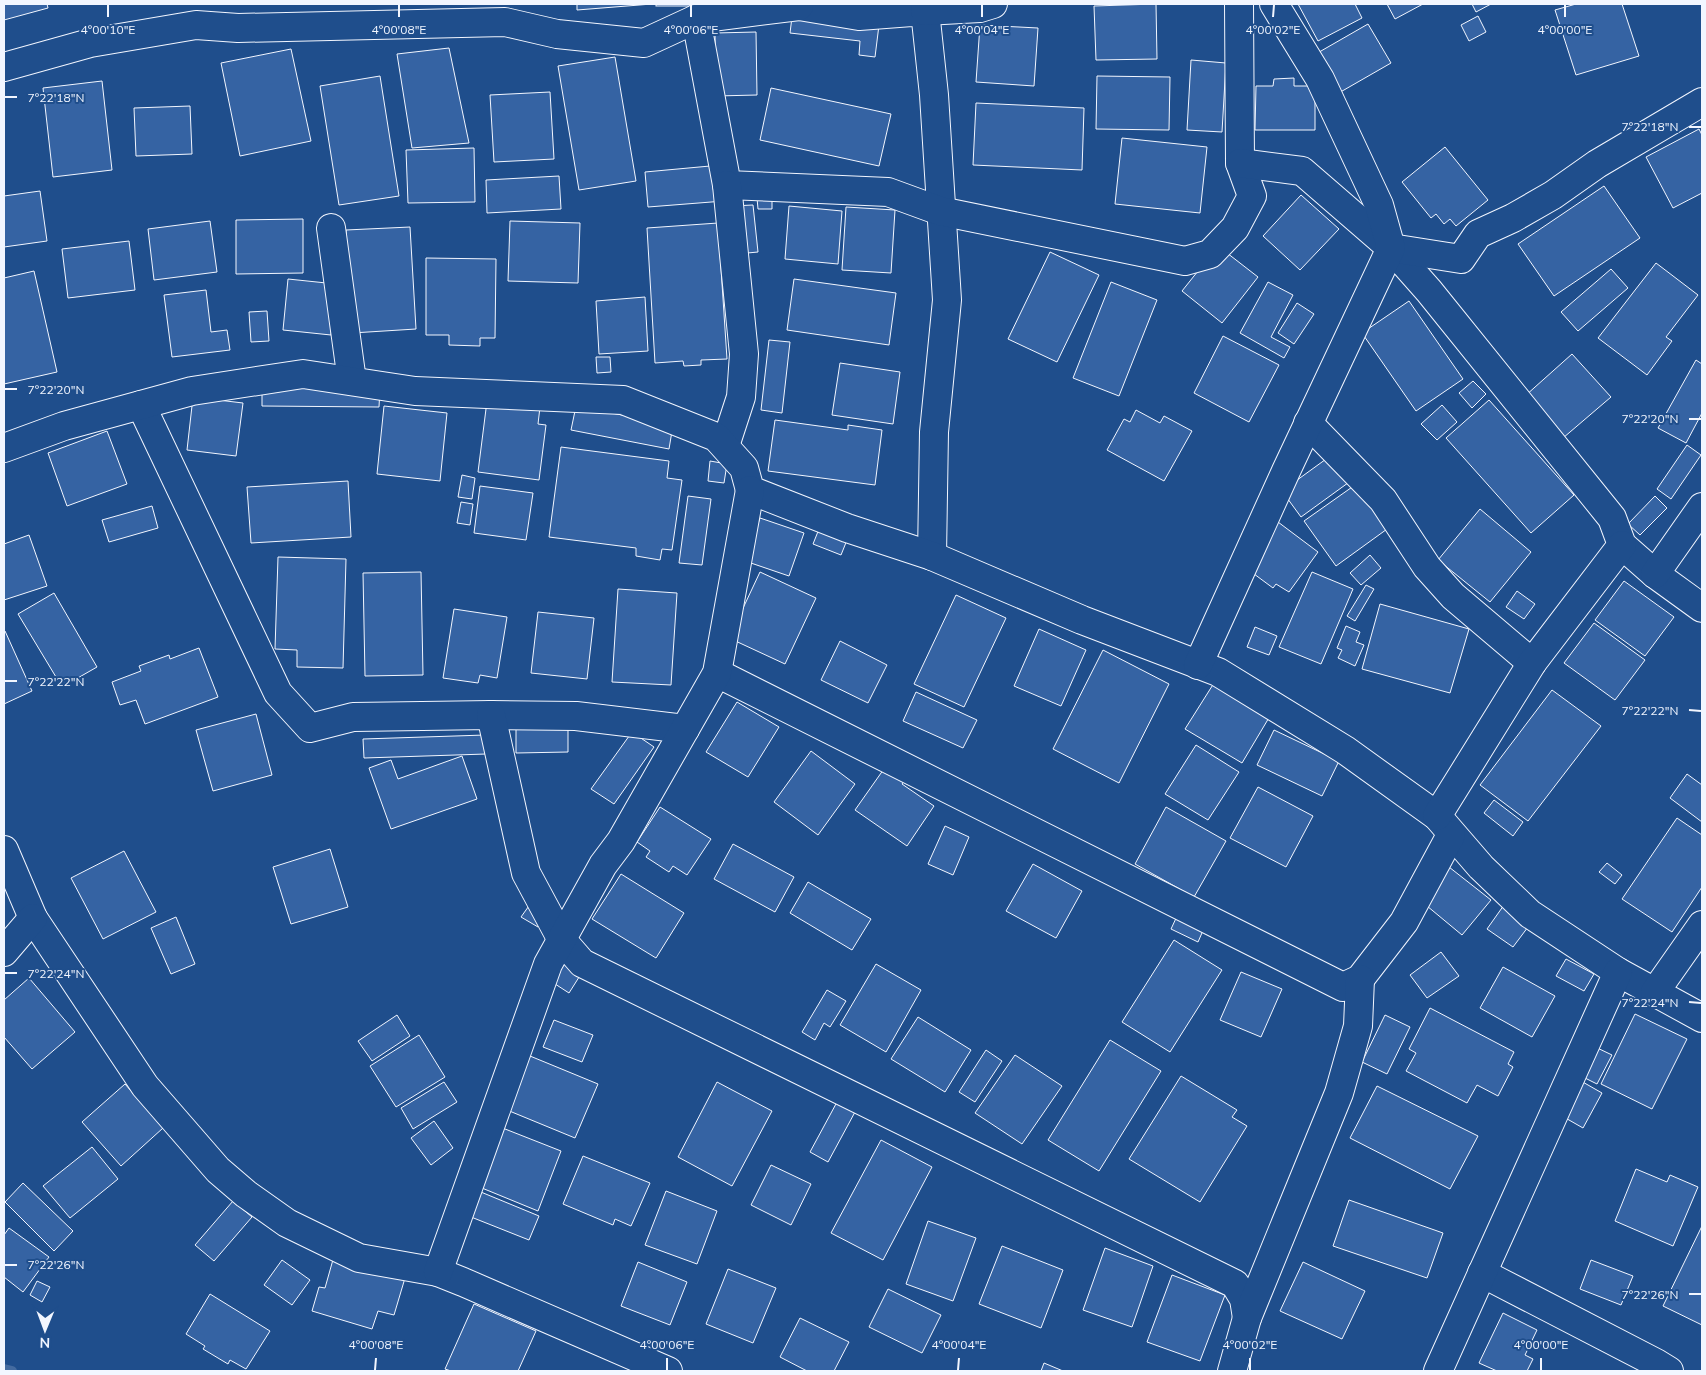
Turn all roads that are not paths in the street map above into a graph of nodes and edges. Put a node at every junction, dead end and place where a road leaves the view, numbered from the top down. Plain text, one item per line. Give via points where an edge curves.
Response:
1 (993, 4) edge
2 (1239, 4) edge
3 (1274, 4) edge
4 (798, 5) edge
5 (925, 10) junction
6 (505, 13) edge
7 (194, 14) edge
8 (696, 19) junction
9 (4, 67) edge
10 (1702, 102) edge
11 (1240, 163) junction
12 (727, 185) junction
13 (940, 212) junction
14 (331, 228) dead end
15 (1391, 248) junction
16 (352, 381) junction
17 (141, 405) junction
18 (1308, 423) junction
19 (725, 446) junction
20 (4, 448) edge
21 (750, 490) junction
22 (1702, 507) edge
23 (1622, 546) junction
24 (932, 556) junction
25 (1655, 574) junction
26 (1702, 608) edge
27 (1532, 663) junction
28 (1198, 665) junction
29 (717, 673) junction
30 (491, 715) junction
31 (685, 729) junction
32 (1444, 825) junction
33 (4, 850) edge
34 (33, 918) junction
35 (1702, 925) edge
36 (562, 940) junction
37 (4, 952) edge
38 (1618, 972) junction
39 (1360, 979) junction
40 (1655, 992) junction
41 (1702, 1018) edge
42 (438, 1272) junction
43 (1482, 1273) junction
44 (1247, 1318) junction
45 (668, 1371) edge
46 (1232, 1371) edge
47 (1438, 1371) edge
48 (1669, 1371) edge

1 - 5 street via 980,8
2 - 11 street
3 - 15 street via 1320,79 1379,205
4 - 5 street via 859,16
4 - 8 street
5 - 13 street via 934,95
6 - 7 street via 238,28
6 - 8 street via 557,34 644,43
7 - 9 street
8 - 12 street
10 - 15 street via 1597,164 1553,195 1478,234 1461,260
11 - 13 street via 1252,196 1235,228 1210,254 1186,261
11 - 15 street via 1302,171
12 - 13 street via 888,192
12 - 19 street via 744,354 741,397
13 - 24 street via 947,300 934,432
14 - 16 street
15 - 18 street
15 - 23 street via 1612,518
16 - 17 street via 303,374 192,391
16 - 19 street via 415,391 623,400 716,437
17 - 20 street via 64,426
17 - 30 street via 278,693 310,728 354,717
18 - 27 street via 1383,500 1427,567 1453,596
18 - 28 street
19 - 21 street via 744,468
21 - 24 street via 847,528
21 - 29 street
22 - 25 street
23 - 25 street
23 - 27 street
24 - 28 street
25 - 26 street
27 - 32 street
28 - 32 street via 1218,672 1345,750
29 - 31 street
29 - 39 street via 1343,987
30 - 31 street via 576,716
30 - 36 street via 526,873
31 - 36 street
32 - 38 street via 1481,867 1530,914
32 - 39 street via 1404,922
33 - 34 street
34 - 37 street
34 - 42 street via 145,1086 218,1170 287,1223 359,1258
35 - 40 street
36 - 42 street via 548,964
36 - 44 street via 582,963 1235,1284 1244,1299
38 - 40 street
38 - 43 street
39 - 44 street via 1358,1026 1339,1093
40 - 41 street
42 - 45 street
43 - 47 street
43 - 48 street
44 - 46 street

